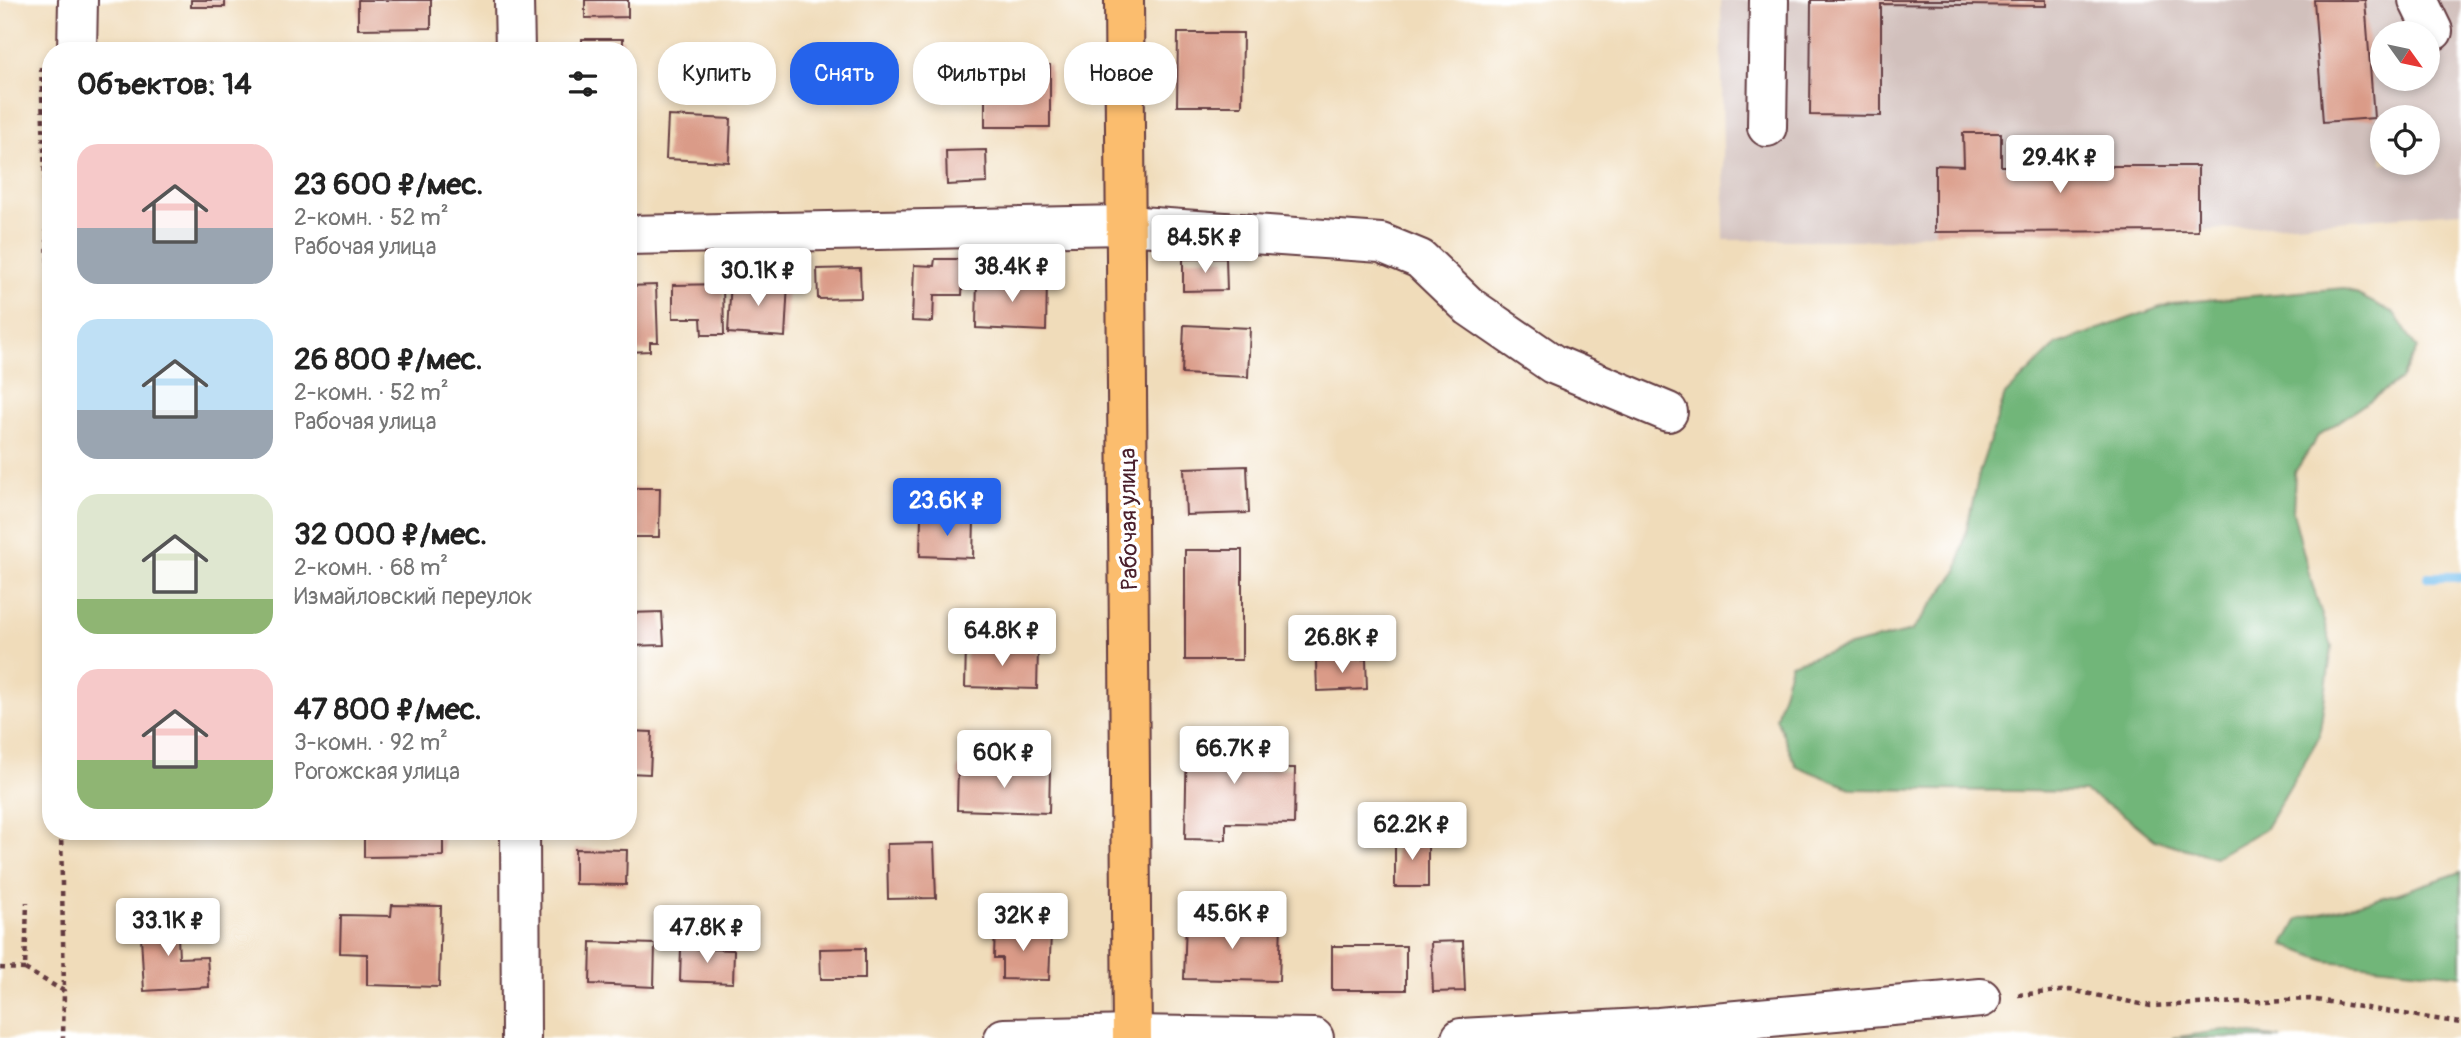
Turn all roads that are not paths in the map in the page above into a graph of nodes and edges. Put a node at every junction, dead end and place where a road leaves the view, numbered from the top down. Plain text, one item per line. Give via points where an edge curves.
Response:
1 (78, 0) edge
2 (514, 0) edge
3 (1124, 0) edge
4 (1769, 0) edge
5 (78, 42) edge
6 (515, 42) edge
7 (1767, 127) dead end
8 (1125, 225) junction
9 (637, 235) edge
10 (1668, 412) dead end
11 (520, 840) edge
12 (1981, 998) road end
13 (1132, 1036) edge
14 (521, 1038) edge
15 (1004, 1038) edge
16 (1314, 1038) edge
17 (1461, 1038) edge

1 - 5 street
2 - 6 street
3 - 8 main road, Рабочая улица
4 - 7 street
8 - 9 street
8 - 10 street via 1381,243 1420,258 1470,307 1553,364
8 - 13 main road, Рабочая улица
11 - 14 street
12 - 17 street via 1659,1027
13 - 15 street
13 - 16 street

